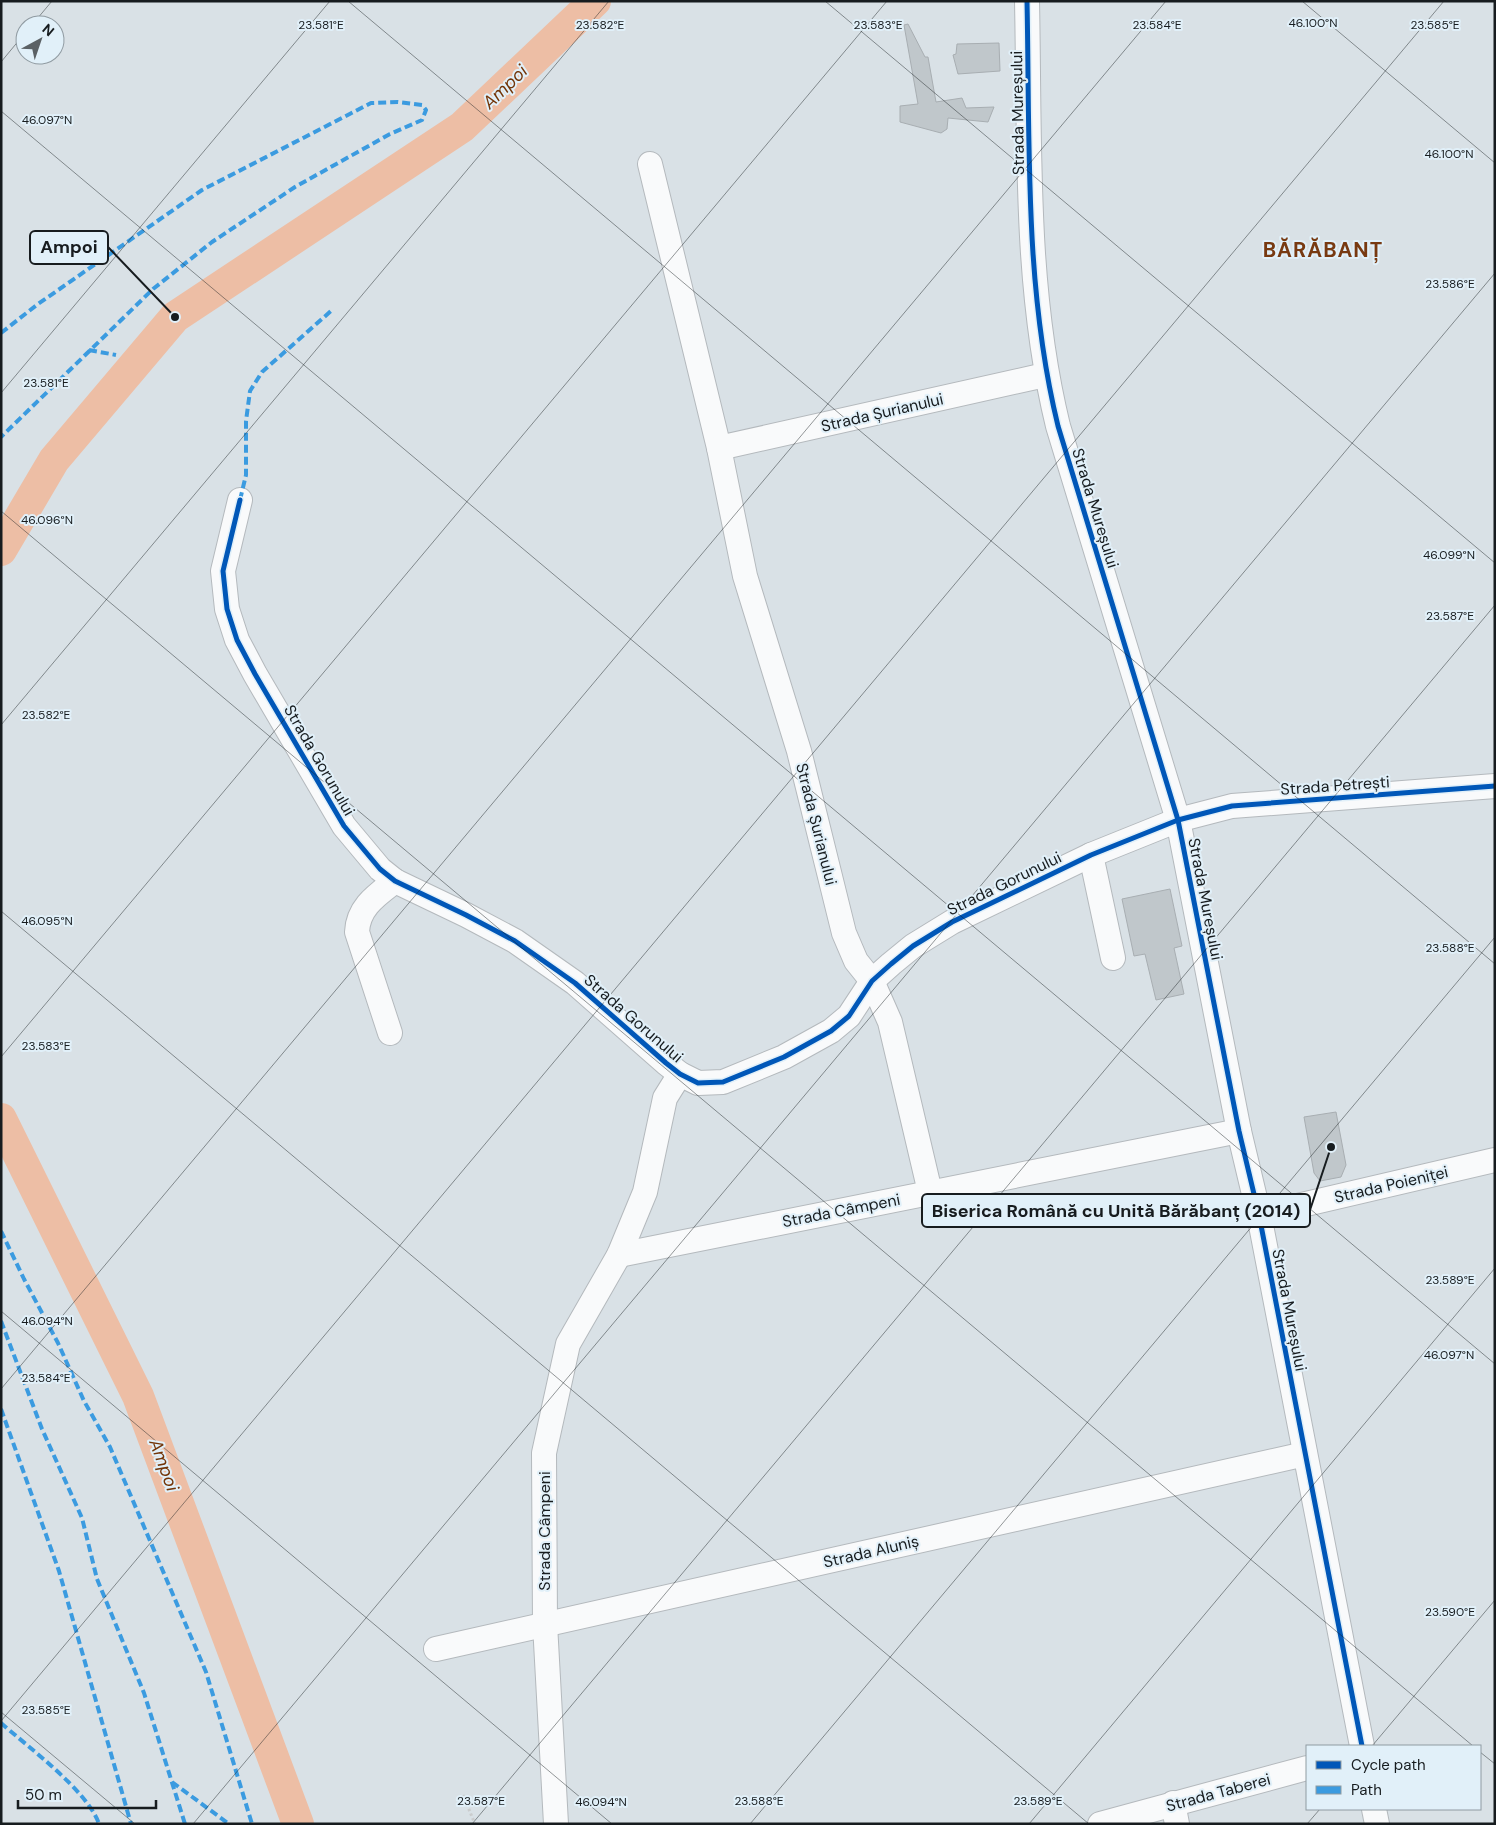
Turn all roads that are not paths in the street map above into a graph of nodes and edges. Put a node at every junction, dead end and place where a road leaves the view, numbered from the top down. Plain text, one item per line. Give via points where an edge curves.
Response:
1 (1027, 1) edge
2 (650, 164) dead end
3 (1046, 375) junction
4 (719, 448) junction
5 (240, 500) dead end
6 (1495, 786) edge
7 (1178, 820) junction
8 (1091, 855) junction
9 (396, 881) junction
10 (1113, 958) dead end
11 (872, 981) junction
12 (390, 1033) dead end
13 (680, 1074) junction
14 (1239, 1131) junction
15 (1495, 1160) edge
16 (930, 1192) junction
17 (1259, 1215) junction
18 (619, 1255) junction
19 (1305, 1454) junction
20 (544, 1624) junction
21 (436, 1649) dead end
22 (1362, 1745) edge
23 (1306, 1768) edge
24 (1374, 1810) edge
25 (1175, 1814) edge
26 (556, 1824) edge
27 (1100, 1824) edge
28 (1377, 1824) edge

1 - 3 street, Strada Mureșului via 1031,211 1036,308
2 - 4 street, Strada Șurianului
3 - 4 street, Strada Șurianului
3 - 7 street, Strada Mureșului via 1058,426
4 - 11 street, Strada Șurianului via 744,576 799,751 844,933 856,961
5 - 9 street, Strada Gorunului via 223,571 226,609 237,640 344,826 380,869
6 - 7 street, Strada Petrești via 1242,805
7 - 8 street, Strada Gorunului
7 - 14 street, Strada Mureșului
8 - 10 street
8 - 11 street, Strada Gorunului via 952,922 913,946
9 - 12 street via 379,893 357,919 357,932
9 - 13 street, Strada Gorunului via 515,941 575,983
11 - 13 street, Strada Gorunului via 849,1016 831,1031 784,1057 723,1082 698,1083
11 - 16 street, Strada Șurianului via 890,1022
13 - 18 street, Strada Câmpeni via 665,1098 645,1192
14 - 16 street, Strada Câmpeni
14 - 17 street, Strada Mureșului
15 - 17 street, Strada Poieniței
16 - 18 street, Strada Câmpeni
17 - 19 street, Strada Mureșului
18 - 20 street, Strada Câmpeni via 571,1338 561,1368 544,1453
19 - 20 street, Strada Aluniș
19 - 22 street, Strada Mureșului
20 - 21 street, Strada Aluniș
20 - 26 street, Strada Câmpeni
23 - 25 street, Strada Taberei
24 - 28 street
25 - 27 street, Strada Taberei

